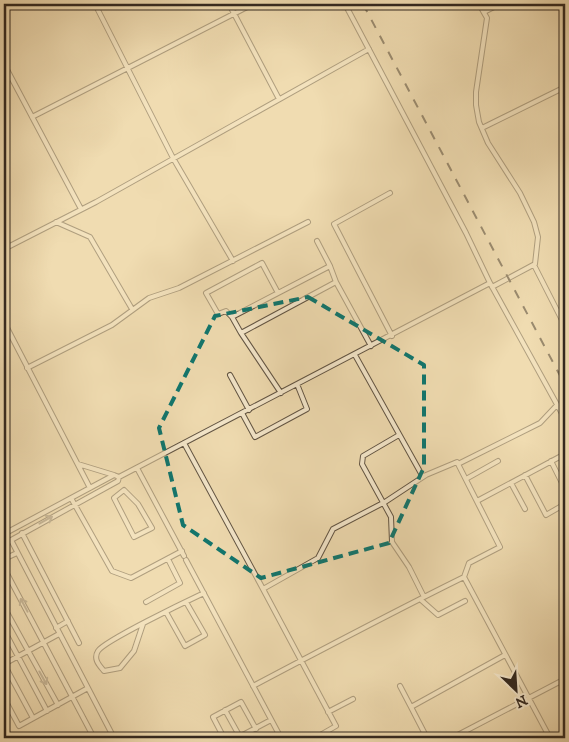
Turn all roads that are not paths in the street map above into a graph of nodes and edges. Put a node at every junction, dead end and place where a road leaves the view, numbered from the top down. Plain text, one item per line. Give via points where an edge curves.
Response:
1 (95, 4) edge
2 (229, 4) edge
3 (253, 4) edge
4 (345, 4) edge
5 (479, 4) edge
6 (500, 4) edge
7 (484, 12) junction
8 (234, 13) junction
9 (369, 49) junction
10 (4, 64) edge
11 (128, 67) junction
12 (565, 87) edge
13 (279, 99) junction
14 (32, 117) junction
15 (482, 128) junction
16 (172, 158) junction
17 (390, 193) dead end
18 (82, 209) junction
19 (56, 222) junction
20 (308, 222) dead end
21 (318, 241) dead end
22 (4, 249) edge
23 (233, 261) junction
24 (534, 265) junction
25 (330, 266) junction
26 (336, 282) junction
27 (491, 285) junction
28 (278, 293) junction
29 (132, 310) junction
30 (232, 317) junction
31 (4, 322) edge
32 (565, 326) edge
33 (240, 332) junction
34 (392, 336) junction
35 (371, 346) junction
36 (355, 355) junction
37 (27, 368) junction
38 (230, 375) dead end
39 (298, 384) junction
40 (281, 393) junction
41 (557, 405) junction
42 (249, 410) junction
43 (242, 413) junction
44 (565, 419) edge
45 (400, 434) junction
46 (184, 443) junction
47 (565, 454) edge
48 (498, 461) dead end
49 (551, 461) junction
50 (78, 464) junction
51 (458, 464) junction
52 (137, 468) junction
53 (114, 475) junction
54 (525, 475) junction
55 (120, 477) junction
56 (423, 477) junction
57 (466, 479) junction
58 (116, 482) junction
59 (511, 483) junction
60 (90, 488) junction
61 (565, 489) edge
62 (121, 493) junction
63 (71, 498) junction
64 (477, 501) junction
65 (385, 502) junction
66 (74, 504) junction
67 (565, 504) edge
68 (525, 509) dead end
69 (22, 533) junction
70 (4, 534) edge
71 (11, 540) junction
72 (4, 544) edge
73 (182, 551) junction
74 (16, 552) junction
75 (4, 559) edge
76 (168, 559) junction
77 (4, 568) edge
78 (464, 577) junction
79 (263, 589) junction
80 (204, 593) junction
81 (422, 598) junction
82 (465, 601) dead end
83 (146, 602) dead end
84 (186, 602) junction
85 (4, 609) edge
86 (166, 612) junction
87 (68, 621) junction
88 (143, 624) junction
89 (56, 628) junction
90 (4, 630) edge
91 (59, 634) junction
92 (44, 642) junction
93 (79, 643) dead end
94 (28, 650) junction
95 (505, 655) junction
96 (17, 656) junction
97 (300, 661) junction
98 (4, 664) edge
99 (565, 679) edge
100 (253, 686) junction
101 (400, 686) dead end
102 (88, 688) junction
103 (72, 697) junction
104 (4, 698) edge
105 (528, 698) junction
106 (353, 699) dead end
107 (58, 705) junction
108 (411, 707) junction
109 (225, 710) junction
110 (47, 711) junction
111 (328, 712) junction
112 (33, 718) junction
113 (272, 720) junction
114 (256, 729) junction
115 (94, 738) edge
116 (114, 738) edge
117 (179, 738) edge
118 (185, 738) edge
119 (224, 738) edge
120 (238, 738) edge
121 (281, 738) edge
122 (315, 738) edge
123 (427, 738) edge
124 (452, 738) edge
125 (550, 738) edge

1 - 11 lane
2 - 8 lane
3 - 8 lane
4 - 9 lane
5 - 7 lane
6 - 7 lane
7 - 15 lane via 487,18 476,105
8 - 11 lane
8 - 13 lane
9 - 13 lane
9 - 27 lane
10 - 14 lane
11 - 14 lane
11 - 16 lane
12 - 15 lane
13 - 16 lane
14 - 18 lane
15 - 24 lane via 534,222 538,237
16 - 18 lane
16 - 23 lane
17 - 34 lane via 334,224
18 - 19 lane
19 - 22 lane
19 - 29 lane via 90,237
20 - 23 lane
21 - 25 lane
23 - 29 lane via 179,288 148,298
24 - 27 lane
24 - 32 lane
25 - 26 lane
25 - 28 lane
26 - 33 lane
26 - 35 lane
27 - 34 lane
27 - 41 lane
28 - 30 lane
28 - 30 lane via 262,263 206,294 218,314 226,311
29 - 37 lane via 112,325
30 - 33 lane
31 - 37 lane
33 - 40 lane
34 - 35 lane
35 - 36 lane
36 - 39 lane
36 - 45 lane
37 - 50 lane
38 - 42 lane
39 - 40 lane
39 - 43 lane via 307,409 255,436
40 - 42 lane
41 - 44 lane
41 - 51 lane via 540,423
42 - 43 lane
43 - 46 lane
45 - 56 lane
45 - 65 lane via 364,456 362,464
46 - 52 lane
46 - 79 lane
47 - 49 lane
48 - 57 lane
49 - 54 lane
49 - 61 lane
50 - 53 lane
50 - 60 lane
51 - 56 lane
51 - 57 lane
52 - 55 lane
52 - 73 lane
53 - 55 lane
53 - 60 lane
54 - 59 lane
54 - 67 lane via 546,515
55 - 58 lane
56 - 65 lane
57 - 64 lane
58 - 62 lane
58 - 66 lane
59 - 64 lane
59 - 68 lane
60 - 63 lane
62 - 62 lane via 114,498 134,537 152,528 138,504 124,490
63 - 66 lane
63 - 70 lane
64 - 78 lane via 500,547 469,563
65 - 79 lane via 333,530 318,558
65 - 81 lane via 391,517 392,542 409,567
69 -> 66 lane
66 - 76 lane via 112,571 131,578
69 - 71 lane
69 - 87 lane
71 - 72 lane
71 - 74 lane
73 - 76 lane
73 - 80 lane
74 - 75 lane
74 - 89 lane
76 - 83 lane via 180,583
92 -> 77 lane
78 - 81 lane
78 - 95 lane
79 - 97 lane
80 - 84 lane
80 - 100 lane
81 - 82 lane via 438,614
81 - 97 lane
84 - 86 lane
84 - 86 lane via 204,635 185,646
85 - 94 lane
86 - 88 lane
87 - 89 lane
87 - 93 lane
88 - 88 lane via 97,652 98,665 104,671 120,668 134,651
89 - 91 lane
90 - 96 lane
91 - 92 lane
91 - 102 lane
92 - 94 lane
92 - 103 lane
94 - 96 lane
94 -> 107 lane
95 - 105 lane
95 - 108 lane
96 - 98 lane
96 - 110 lane
97 - 100 lane
97 - 111 lane
98 - 112 lane
99 - 105 lane
100 - 113 lane
101 - 108 lane
102 - 103 lane
102 - 116 lane
103 - 107 lane
103 - 115 lane
104 - 112 lane via 19,726
105 - 124 lane
105 - 125 lane
106 - 111 lane
107 - 110 lane
108 - 123 lane
109 - 114 lane via 241,702
109 - 119 lane via 213,717
109 - 120 lane
110 - 112 lane
111 - 122 lane via 336,726
113 - 114 lane
113 - 121 lane
114 - 120 lane
117 - 118 lane

